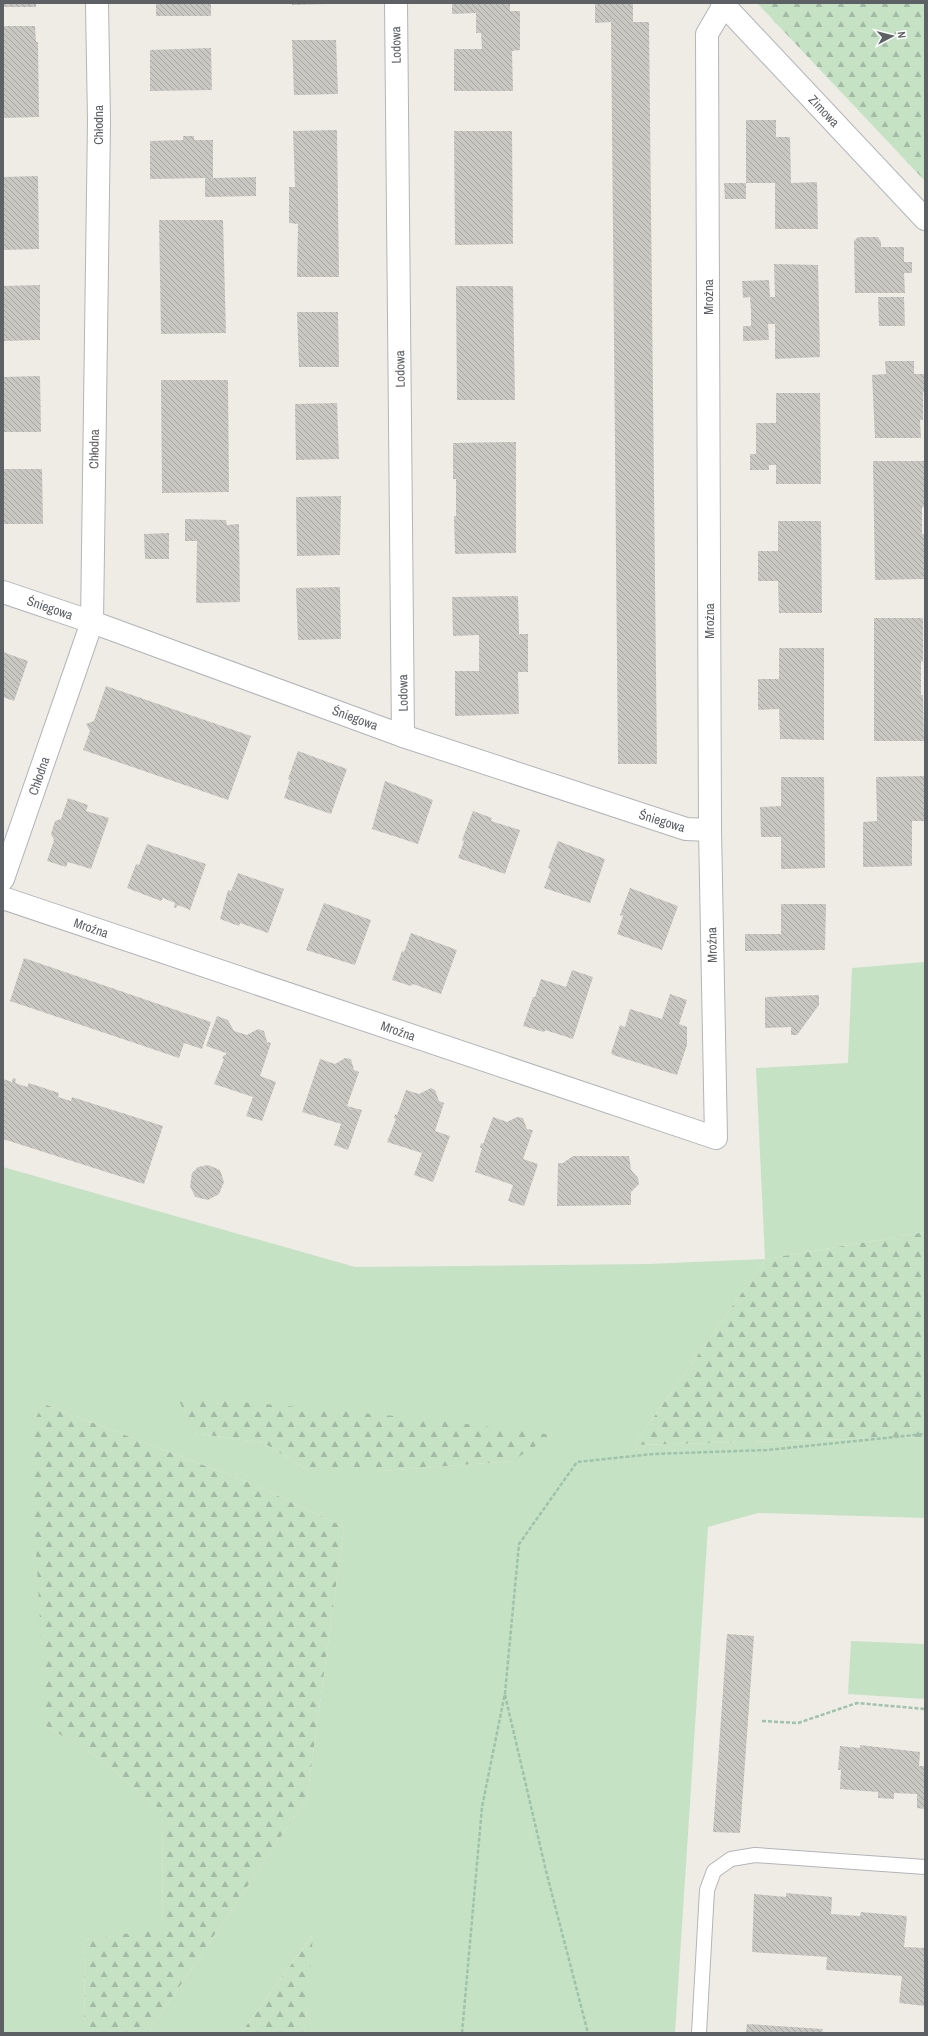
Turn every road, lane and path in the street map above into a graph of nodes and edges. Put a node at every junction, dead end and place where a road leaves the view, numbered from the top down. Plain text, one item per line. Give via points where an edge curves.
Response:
1 (97, 3) edge
2 (396, 3) edge
3 (723, 4) edge
4 (925, 219) edge
5 (3, 592) edge
6 (92, 622) junction
7 (403, 736) junction
8 (710, 830) junction
9 (3, 879) edge
10 (3, 898) edge
11 (925, 1434) edge
12 (504, 1692) junction
13 (925, 1709) edge
14 (762, 1721) dead end
15 (925, 1867) edge
16 (462, 2033) edge
17 (588, 2033) edge
18 (698, 2033) edge

1 - 6 street, Chłodna via 99,121
2 - 7 street, Lodowa
3 - 4 street, Zimowa
3 - 8 street, Mroźna via 707,34
5 - 6 street, Śniegowa
6 - 7 street, Śniegowa
6 - 9 street, Chłodna
7 - 8 street, Śniegowa via 686,829
8 - 10 street, Mroźna via 716,1138
11 - 12 path via 768,1450 653,1454 577,1462 519,1544
12 - 16 path via 482,1807
12 - 17 path via 546,1871
13 - 14 path via 857,1703 798,1723
15 - 18 lane via 755,1855 731,1859 714,1871 707,1890

